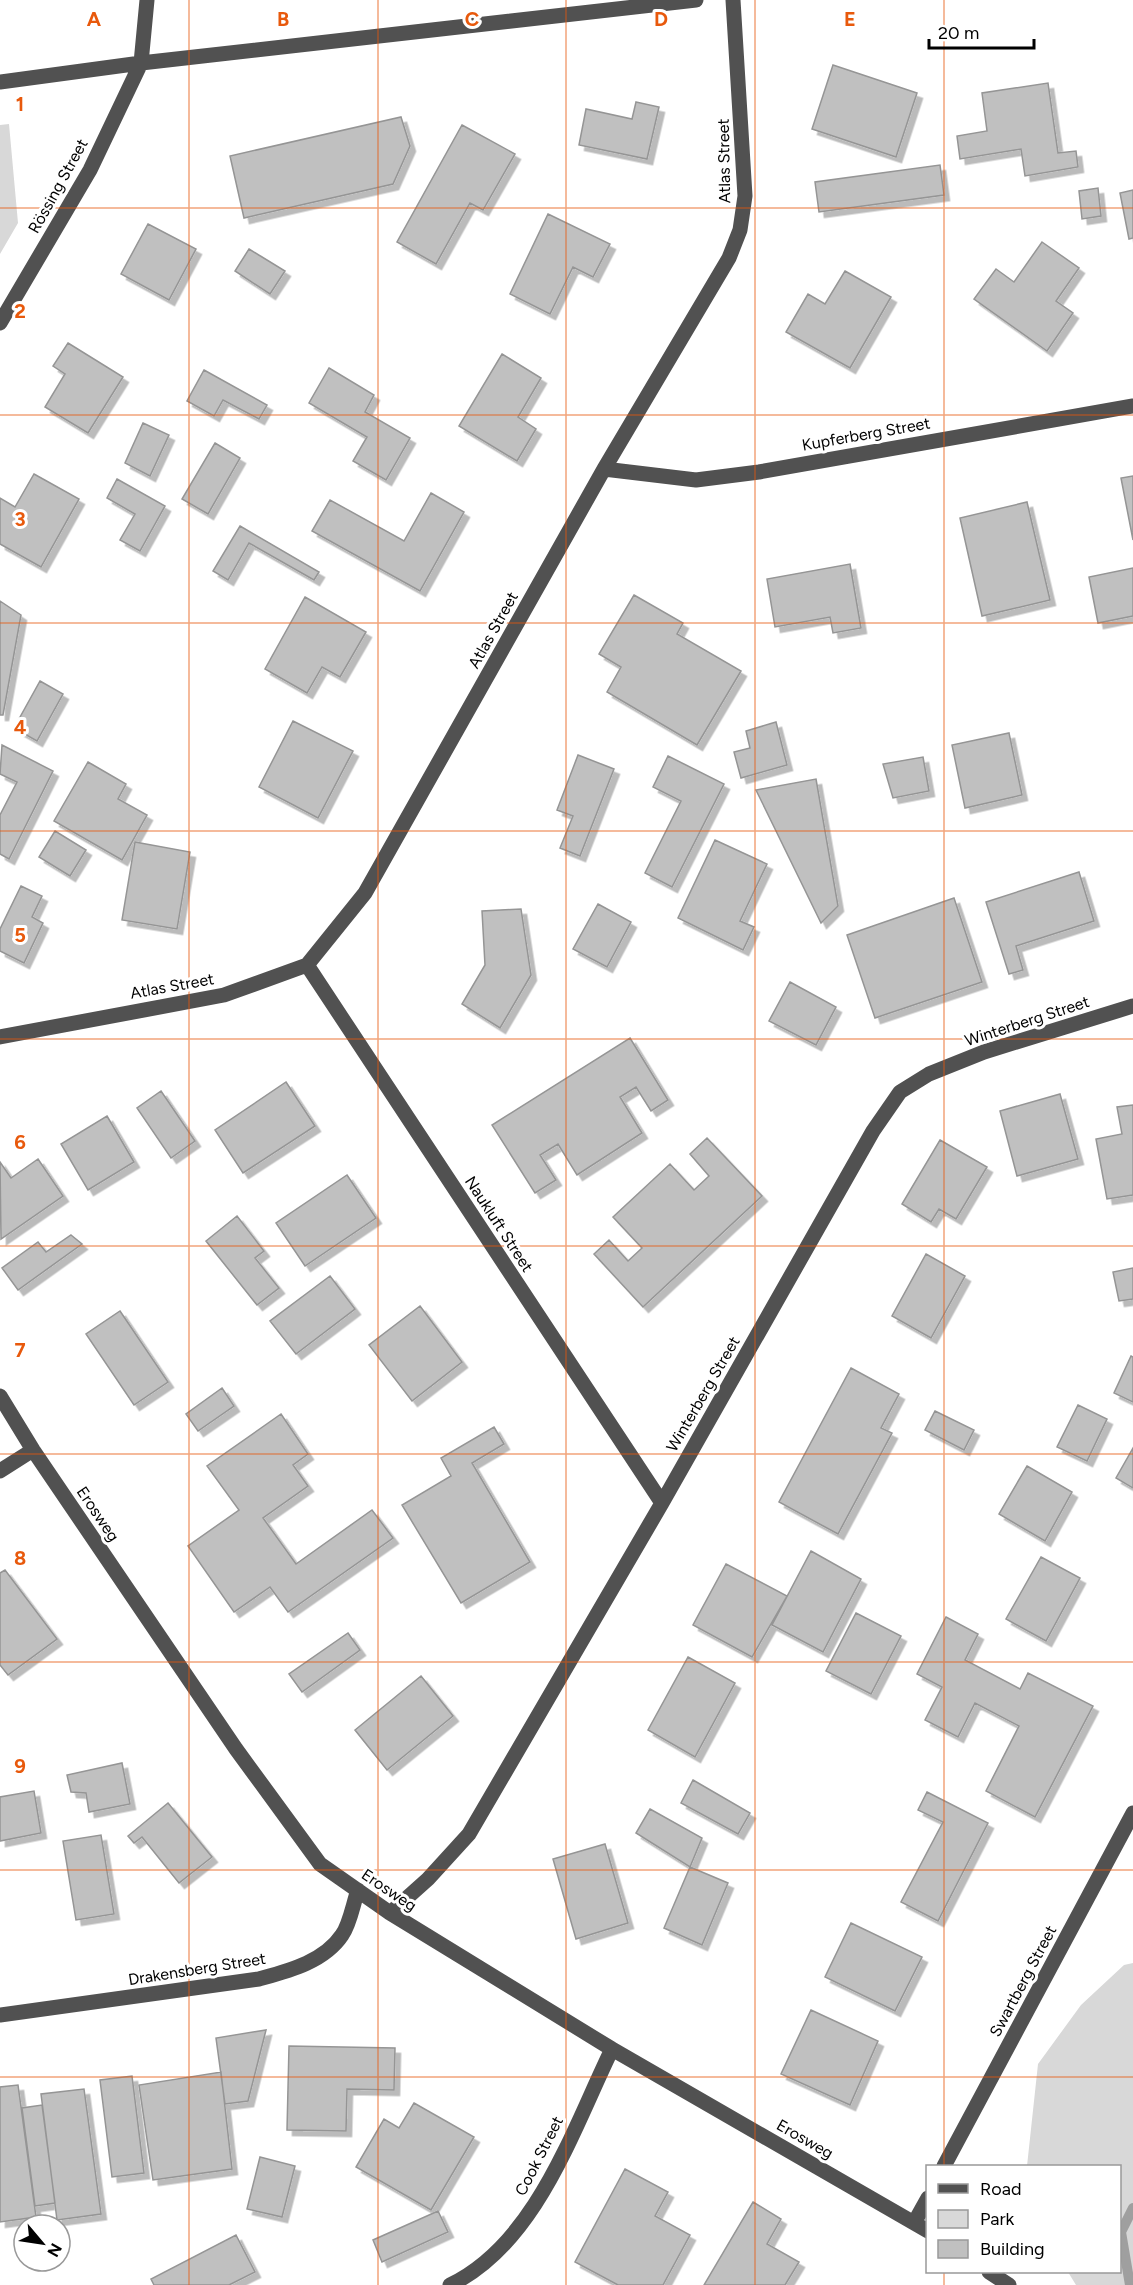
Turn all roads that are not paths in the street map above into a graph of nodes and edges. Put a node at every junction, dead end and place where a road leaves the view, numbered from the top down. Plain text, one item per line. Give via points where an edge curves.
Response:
1 (147, 0) edge
2 (696, 0) edge
3 (733, 0) edge
4 (141, 63) junction
5 (0, 82) edge
6 (0, 322) edge
7 (1133, 406) edge
8 (604, 469) junction
9 (307, 965) junction
10 (1133, 1005) edge
11 (0, 1037) edge
12 (0, 1396) edge
13 (33, 1450) junction
14 (0, 1471) edge
15 (662, 1503) junction
16 (1133, 1814) edge
17 (357, 1890) junction
18 (390, 1913) junction
19 (0, 2015) edge
20 (612, 2049) junction
21 (945, 2165) edge
22 (926, 2203) edge
23 (921, 2227) edge
24 (992, 2273) edge
25 (450, 2285) edge
26 (1009, 2285) edge

1 - 4 street
2 - 4 street
3 - 8 street, Atlas Street via 745,196 741,230 729,258
4 - 5 street
4 - 6 street, Rössing Street via 90,170
7 - 8 street, Kupferberg Street via 706,479
8 - 9 street, Atlas Street via 365,893
9 - 11 street, Atlas Street via 224,995
9 - 15 street, Naukluft Street
10 - 15 street, Winterberg Street via 984,1052 929,1074 900,1092 873,1131
12 - 13 street, Erosweg
13 - 14 street
13 - 17 street, Erosweg via 288,1823 320,1864
15 - 18 street, Winterberg Street via 469,1834
16 - 21 street, Swartberg Street
17 - 18 street, Erosweg
17 - 19 street, Drakensberg Street via 342,1935 319,1957 288,1971 238,1982
18 - 20 street, Erosweg
20 - 23 street, Erosweg
20 - 25 street, Cook Street via 541,2196 494,2254
22 - 23 street
24 - 26 street

